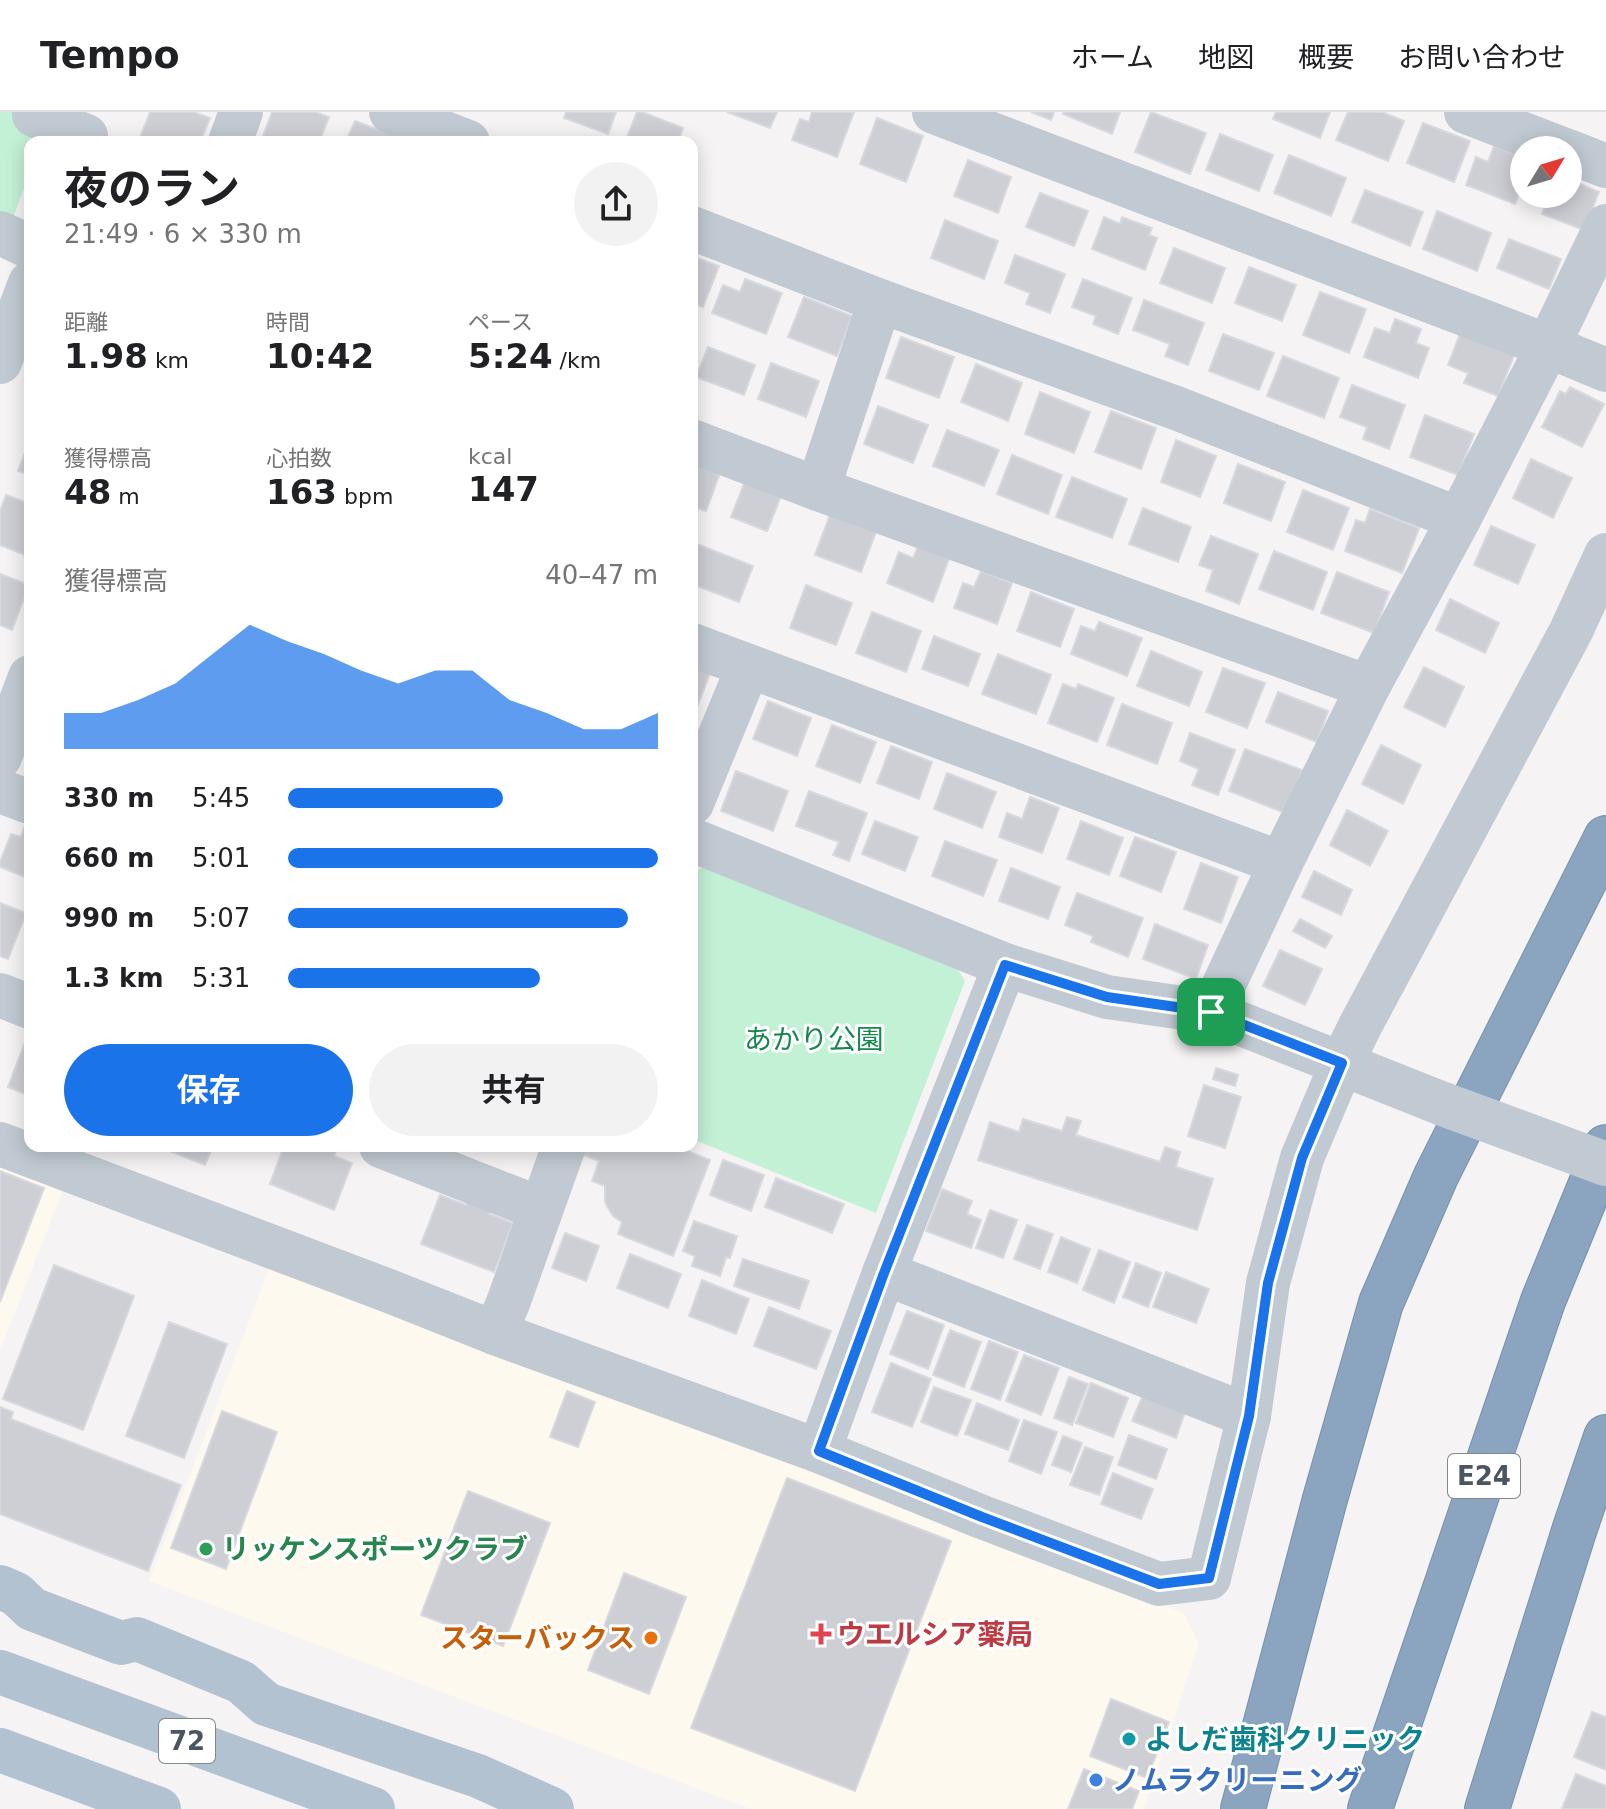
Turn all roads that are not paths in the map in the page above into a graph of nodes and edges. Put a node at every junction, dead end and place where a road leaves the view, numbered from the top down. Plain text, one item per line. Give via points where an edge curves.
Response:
1 (241, 112) edge
2 (391, 112) edge
3 (1466, 112) edge
4 (947, 114) edge
5 (34, 115) dead end
6 (89, 130) edge
7 (232, 136) edge
8 (453, 136) edge
9 (1530, 136) edge
10 (1582, 156) edge
11 (1606, 166) edge
12 (1606, 226) edge
13 (698, 230) edge
14 (0, 233) edge
15 (24, 244) edge
16 (24, 299) edge
17 (880, 301) junction
18 (1548, 346) junction
19 (0, 362) edge
20 (1606, 370) edge
21 (698, 443) edge
22 (818, 489) junction
23 (1459, 519) junction
24 (1606, 555) edge
25 (698, 647) edge
26 (748, 667) junction
27 (1368, 687) junction
28 (24, 693) edge
29 (0, 757) edge
30 (698, 788) edge
31 (0, 791) edge
32 (24, 800) edge
33 (1606, 838) edge
34 (698, 842) edge
35 (1281, 863) junction
36 (1005, 965) junction
37 (0, 995) edge
38 (24, 1005) edge
39 (1211, 1012) junction
40 (1342, 1063) junction
41 (0, 1144) edge
42 (1606, 1147) edge
43 (396, 1152) edge
44 (562, 1152) edge
45 (1606, 1164) edge
46 (541, 1209) junction
47 (1606, 1210) edge
48 (884, 1273) junction
49 (495, 1333) junction
50 (1249, 1416) junction
51 (1606, 1437) edge
52 (819, 1451) junction
53 (0, 1587) edge
54 (0, 1672) edge
55 (0, 1750) edge
56 (431, 1761) junction
57 (330, 1793) junction
58 (159, 1809) edge
59 (373, 1809) edge
60 (552, 1809) edge
61 (1243, 1809) edge
62 (1370, 1809) edge
63 (1396, 1809) edge
64 (1487, 1809) edge

1 - 7 street
2 - 8 street
3 - 9 street
4 - 18 street
5 - 6 street
10 - 11 street
12 - 18 street
13 - 17 street
14 - 15 street
16 - 19 street
17 - 22 street
17 - 23 street via 1176,408
18 - 20 street
18 - 23 street
21 - 22 street
22 - 27 street
23 - 27 street
24 - 40 street
25 - 26 street
26 - 30 street
26 - 35 street
27 - 35 street
28 - 29 street
31 - 32 street
33 - 61 highway via 1436,1176 1381,1303
34 - 36 street
35 - 39 street
36 - 39 street via 1107,997
36 - 48 street
37 - 38 street
39 - 40 street
40 - 45 street, bridge
40 - 50 street via 1302,1158 1268,1283
41 - 49 street
42 - 62 highway, E24 via 1543,1301
43 - 46 street
44 - 46 street
46 - 49 street
47 - 63 highway, E24 via 1578,1277
48 - 50 street
48 - 52 street
49 - 52 street
50 - 52 street via 1209,1578 1159,1584
51 - 64 highway
53 - 56 main road via 32,1609 121,1643 137,1639 241,1682 266,1704
54 - 57 main road, 72
55 - 58 main road
56 - 57 main road
56 - 60 main road
57 - 59 main road, 72

